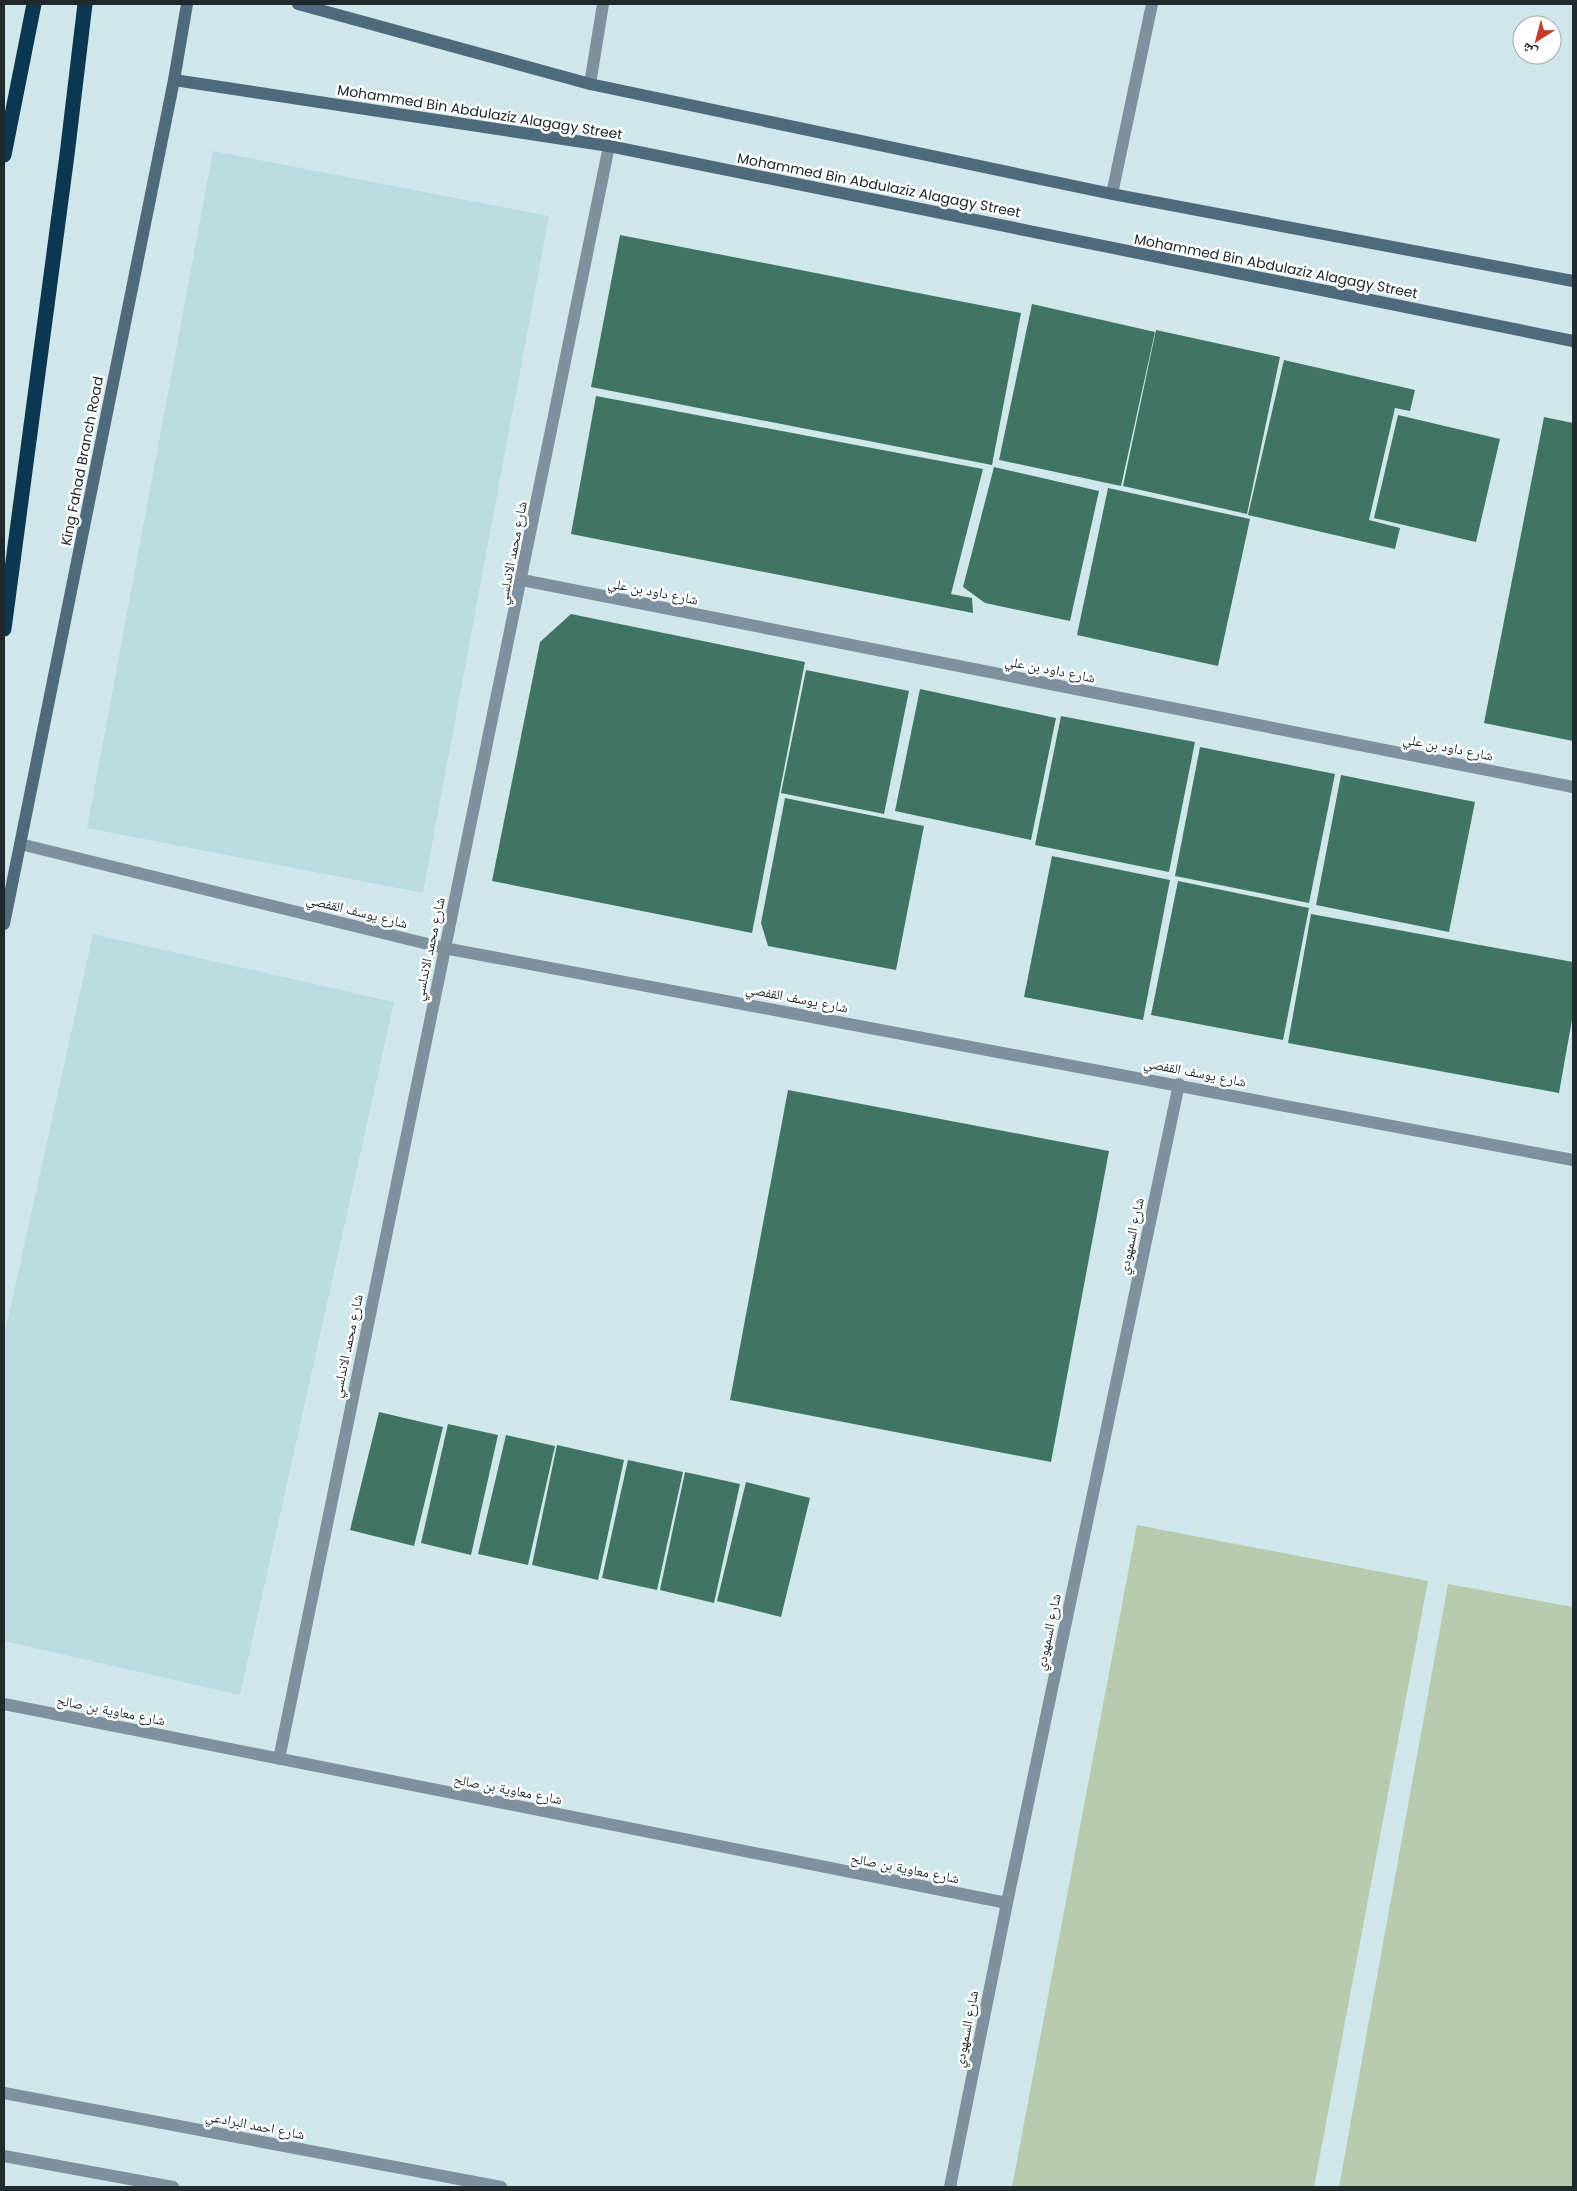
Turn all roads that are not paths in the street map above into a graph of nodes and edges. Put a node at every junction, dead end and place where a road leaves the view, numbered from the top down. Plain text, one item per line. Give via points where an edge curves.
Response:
1 (34, 4) edge
2 (85, 4) edge
3 (187, 4) edge
4 (298, 4) edge
5 (603, 4) edge
6 (1152, 4) edge
7 (174, 80) junction
8 (590, 84) junction
9 (609, 146) junction
10 (4, 155) edge
11 (1112, 194) junction
12 (1573, 281) edge
13 (1573, 341) edge
14 (522, 580) junction
15 (4, 628) edge
16 (1573, 787) edge
17 (20, 844) junction
18 (4, 924) edge
19 (444, 948) junction
20 (1179, 1084) junction
21 (1573, 1160) edge
22 (4, 1704) edge
23 (278, 1759) junction
24 (1007, 1903) junction
25 (4, 2092) edge
26 (4, 2156) edge
27 (173, 2187) edge
28 (501, 2187) edge
29 (950, 2187) edge

1 - 10 highway
2 - 15 highway
3 - 7 street, King Fahad Branch Road
4 - 8 street
5 - 8 street
6 - 11 street
7 - 9 street, Mohammed Bin Abdulaziz Alagagy Street
7 - 17 street, King Fahad Branch Road
8 - 11 street
9 - 13 street, Mohammed Bin Abdulaziz Alagagy Street
9 - 14 street, شارع محمد الاندلسي
11 - 12 street
14 - 16 street, شارع داود بن علي
14 - 19 street, شارع محمد الاندلسي
17 - 18 street, King Fahad Branch Road
17 - 19 street, شارع يوسف القفصي
19 - 20 street, شارع يوسف القفصي
19 - 23 street, شارع محمد الاندلسي
20 - 21 street, شارع يوسف القفصي
20 - 24 street, شارع السمهودي
22 - 23 street, شارع معاوية بن صالح
23 - 24 street, شارع معاوية بن صالح
24 - 29 street, شارع السمهودي
25 - 28 street, شارع احمد البرادعي
26 - 27 street

